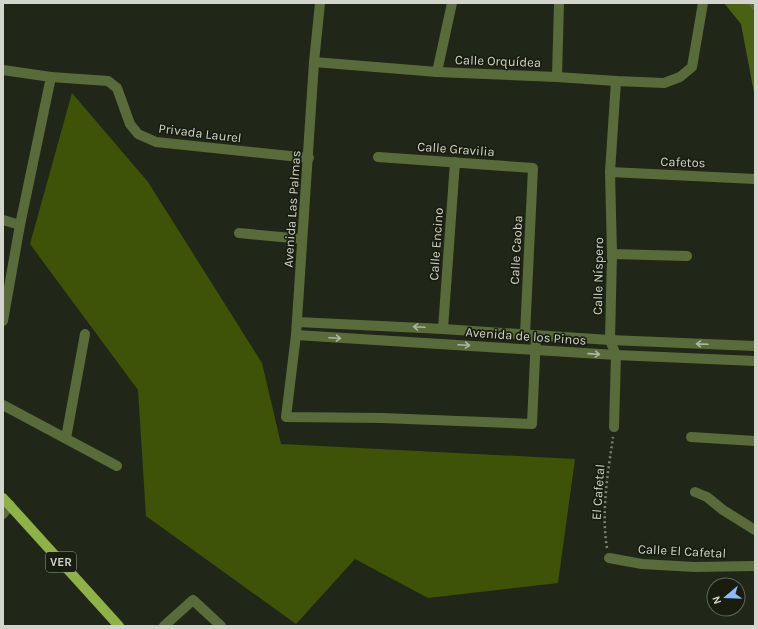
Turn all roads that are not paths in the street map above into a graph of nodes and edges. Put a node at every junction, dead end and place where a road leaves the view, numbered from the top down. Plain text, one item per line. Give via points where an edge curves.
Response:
1 (320, 3) edge
2 (452, 3) edge
3 (559, 3) edge
4 (703, 3) edge
5 (314, 62) junction
6 (3, 70) edge
7 (437, 72) junction
8 (557, 76) junction
9 (51, 77) junction
10 (616, 81) junction
11 (378, 157) dead end
12 (309, 158) junction
13 (455, 162) junction
14 (533, 168) joint
15 (610, 172) junction
16 (755, 179) edge
17 (3, 220) edge
18 (20, 226) junction
19 (239, 233) dead end
20 (302, 239) junction
21 (612, 254) junction
22 (687, 256) dead end
23 (3, 321) edge
24 (297, 322) junction
25 (443, 329) junction
26 (85, 334) dead end
27 (525, 334) junction
28 (296, 335) junction
29 (536, 335) junction
30 (610, 340) junction
31 (726, 344) junction
32 (755, 346) edge
33 (535, 350) junction
34 (616, 355) junction
35 (726, 359) junction
36 (755, 361) edge
37 (3, 405) edge
38 (614, 427) road end
39 (691, 437) dead end
40 (66, 438) junction
41 (755, 441) edge
42 (117, 466) dead end
43 (695, 492) dead end
44 (3, 498) edge
45 (10, 505) junction
46 (3, 514) edge
47 (755, 530) edge
48 (609, 558) road end
49 (755, 566) edge
50 (119, 626) edge
51 (164, 626) edge
52 (221, 626) edge

1 - 5 street, Avenida Las Palmas
2 - 7 street
3 - 8 street
4 - 10 street, Calle Orquídea via 692,67 680,77 664,82
5 - 7 street, Calle Orquídea
5 - 12 street, Avenida Las Palmas
6 - 9 street, Privada Laurel
7 - 8 street, Calle Orquídea
8 - 10 street, Calle Orquídea
9 - 12 street, Privada Laurel via 108,81 117,88 130,124 138,134 156,142
9 - 18 street
10 - 15 street, Calle Níspero
11 - 13 street, Calle Gravilia
12 - 20 street, Avenida Las Palmas
13 - 14 street, Calle Gravilia
13 - 25 street, Calle Encino
14 - 27 street, Calle Caoba
15 - 16 street, Cafetos
15 - 21 street, Calle Níspero
17 - 18 street
18 - 23 street
19 - 20 street
20 - 24 street, Avenida Las Palmas
21 - 22 street
21 - 30 street, Calle Níspero
25 -> 24 street, Avenida de los Pinos
24 - 28 street, Avenida Las Palmas
25 - 27 street, Avenida de los Pinos
26 - 40 street
27 - 29 street, Avenida de los Pinos
28 -> 33 street, Avenida de los Pinos
28 - 33 street, Avenida Las Palmas via 286,417 532,424
29 - 30 street, Avenida de los Pinos
29 - 33 street
31 -> 30 street, Avenida de los Pinos
30 - 34 street, Calle Níspero
31 - 32 street, Avenida de los Pinos
31 - 35 street
33 -> 34 street, Avenida de los Pinos
34 - 35 street, Avenida de los Pinos
34 - 38 street, Calle Níspero
35 - 36 street, Avenida de los Pinos
37 - 40 street
39 - 41 street
40 - 42 street
43 - 47 street via 707,497
44 - 45 main road, VER
45 - 46 street
45 - 50 main road, VER
48 - 49 street, Calle El Cafetal via 642,564 694,567
51 - 52 street via 193,600

